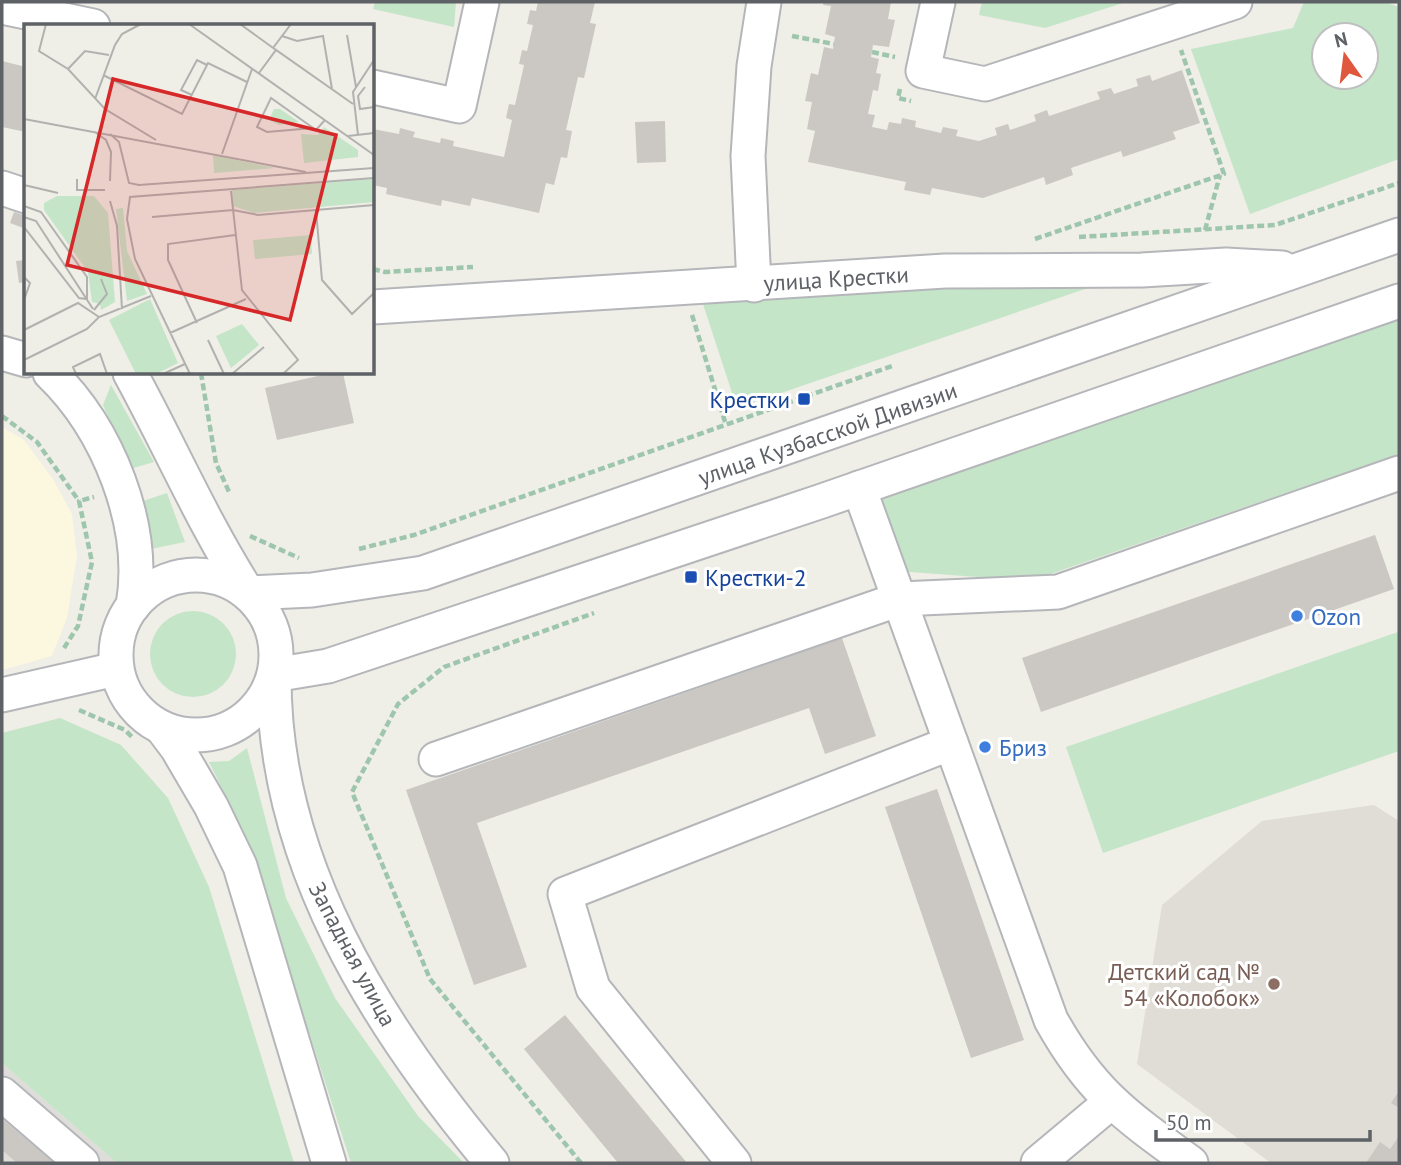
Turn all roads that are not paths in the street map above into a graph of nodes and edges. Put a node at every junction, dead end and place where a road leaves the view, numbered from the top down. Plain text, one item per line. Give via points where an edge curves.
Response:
1 (482, 2) edge
2 (764, 2) edge
3 (937, 2) edge
4 (1234, 2) edge
5 (2, 6) edge
6 (84, 24) edge
7 (374, 87) edge
8 (2, 188) edge
9 (24, 195) edge
10 (1399, 235) edge
11 (1298, 270) junction
12 (754, 285) junction
13 (1399, 301) edge
14 (376, 306) edge
15 (24, 333) edge
16 (2, 335) edge
17 (2, 353) edge
18 (24, 359) edge
19 (131, 374) edge
20 (63, 378) edge
21 (1397, 483) edge
22 (859, 488) junction
23 (248, 593) junction
24 (900, 599) junction
25 (132, 606) junction
26 (116, 669) junction
27 (274, 675) junction
28 (2, 695) edge
29 (162, 728) junction
30 (951, 743) junction
31 (436, 759) dead end
32 (2, 1094) edge
33 (1111, 1102) junction
34 (82, 1163) edge
35 (330, 1163) edge
36 (492, 1163) edge
37 (734, 1163) edge
38 (1038, 1163) edge
39 (1191, 1163) edge

1 - 7 street via 459,106
2 - 12 street via 748,156
3 - 4 street via 923,71 985,84
5 - 6 street
8 - 9 street
10 - 11 street, улица Кузбасской Дивизии
11 - 12 street, улица Крестки via 1226,265 945,271
11 - 23 street, улица Кузбасской Дивизии via 423,573 312,590
12 - 14 street, улица Крестки
13 - 22 street
15 - 16 street
17 - 18 street
19 - 23 street via 177,458 217,545
20 - 25 street via 118,478 132,543 136,588
21 - 24 street via 1058,592
22 - 24 street
22 - 27 street via 328,667
23 - 25 street via 219,577 186,574 160,582
23 - 27 street via 268,618 277,649
24 - 30 street
24 - 31 street
25 - 26 street via 115,643
26 - 28 street
26 - 29 street via 124,693 140,714
27 - 29 street via 260,702 238,724 213,734 187,735
27 - 36 street, Западная улица via 274,718 288,808 320,899 391,1029 443,1104
29 - 35 street via 211,806 240,866
30 - 33 street via 1051,1020 1073,1059
30 - 37 street via 565,894 593,988
32 - 34 street
33 - 38 street
33 - 39 street

